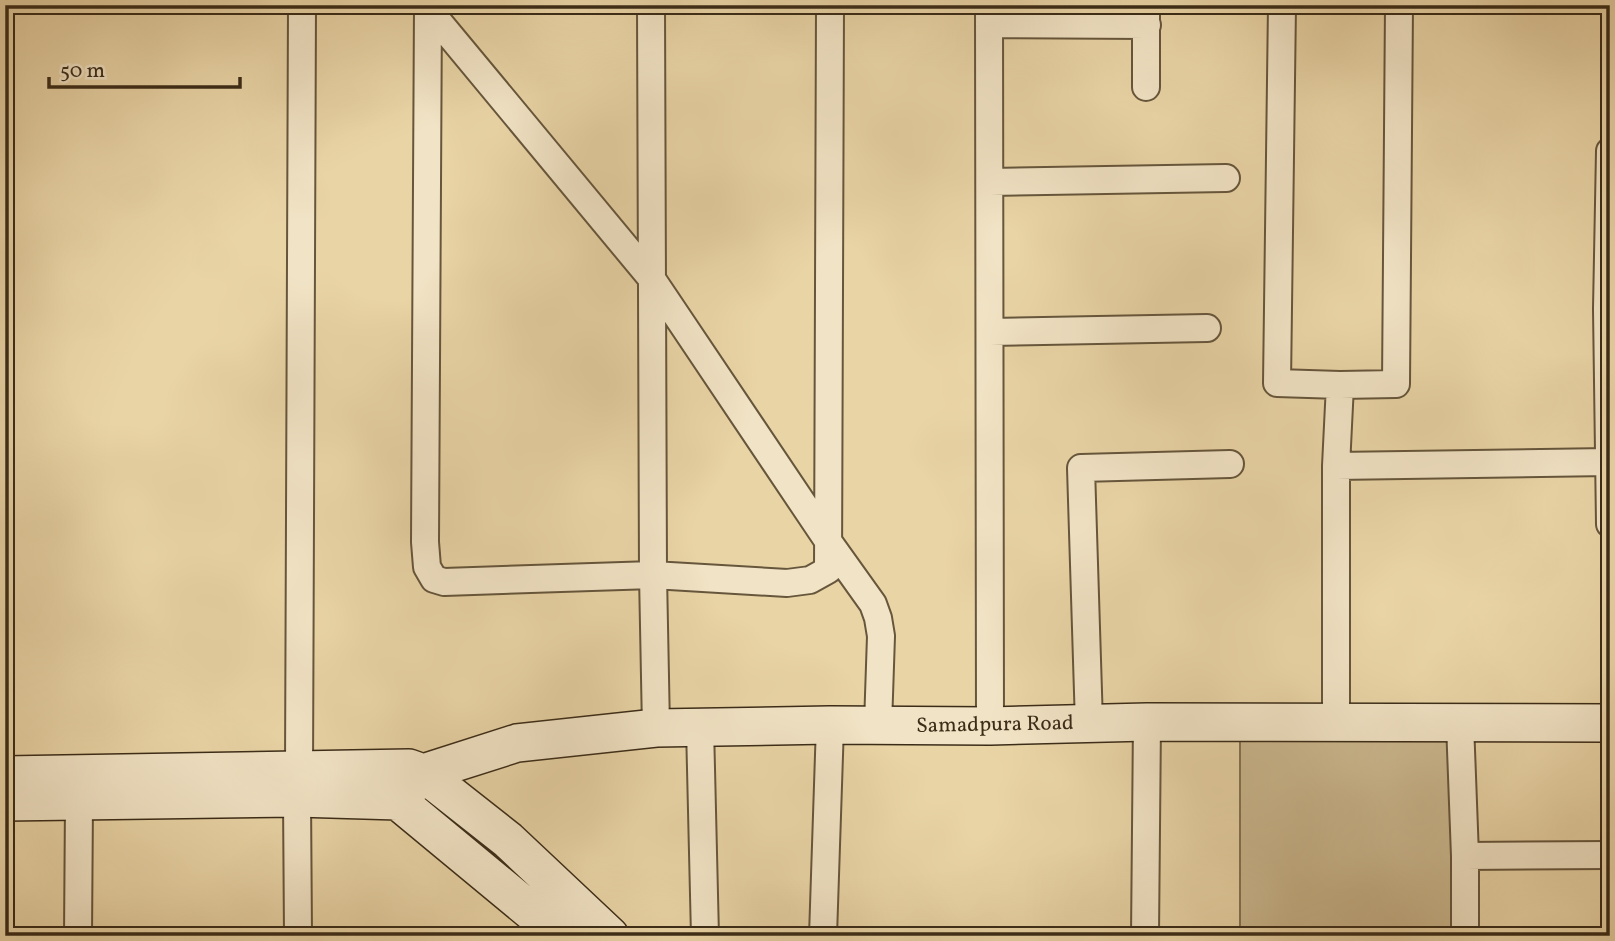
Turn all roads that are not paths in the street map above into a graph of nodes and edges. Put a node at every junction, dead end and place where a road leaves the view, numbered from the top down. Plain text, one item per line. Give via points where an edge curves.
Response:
1 (302, 5) edge
2 (651, 5) edge
3 (830, 5) edge
4 (1282, 5) edge
5 (1399, 5) edge
6 (428, 7) edge
7 (989, 14) edge
8 (1147, 15) edge
9 (1146, 87) dead end
10 (1610, 151) edge
11 (1226, 178) dead end
12 (990, 182) junction
13 (652, 279) junction
14 (1608, 309) edge
15 (1207, 328) dead end
16 (990, 332) junction
17 (1340, 385) junction
18 (1608, 462) junction
19 (1230, 464) dead end
20 (1336, 466) junction
21 (1610, 524) edge
22 (828, 541) junction
23 (653, 575) junction
24 (1147, 722) junction
25 (1089, 723) junction
26 (1336, 723) junction
27 (1460, 723) junction
28 (1610, 723) edge
29 (830, 725) junction
30 (878, 725) junction
31 (990, 726) junction
32 (700, 727) junction
33 (656, 728) junction
34 (423, 773) junction
35 (5, 775) edge
36 (298, 785) junction
37 (79, 801) junction
38 (398, 801) junction
39 (5, 802) edge
40 (1610, 855) edge
41 (1465, 856) junction
42 (78, 936) edge
43 (298, 936) edge
44 (561, 936) edge
45 (610, 936) edge
46 (705, 936) edge
47 (823, 936) edge
48 (1146, 936) edge
49 (1465, 936) edge

1 - 36 street
2 - 13 street
3 - 22 street
4 - 17 street via 1277,383
5 - 17 street via 1396,384
6 - 13 street
6 - 23 street via 427,567 434,579 444,582
7 - 8 street
7 - 12 street
8 - 9 street
10 - 14 street
11 - 12 street
12 - 16 street
13 - 22 street
13 - 23 street
14 - 18 street
15 - 16 street
16 - 31 street
17 - 20 street
18 - 20 street
18 - 21 street
19 - 25 street via 1082,468
20 - 26 street
22 - 23 street via 828,570 810,580 787,583
22 - 30 street via 878,618
23 - 33 street
24 - 25 main road, Samadpura Road
24 - 26 main road, Samadpura Road
24 - 48 street
25 - 31 main road, Samadpura Road
26 - 27 main road, Samadpura Road
27 - 28 main road, Samadpura Road
27 - 41 street
29 - 30 main road, Samadpura Road
29 - 32 main road, Samadpura Road
29 - 47 street
30 - 31 main road, Samadpura Road
32 - 33 main road, Samadpura Road
32 - 46 street
33 - 34 main road, Samadpura Road via 517,743
34 - 36 main road via 409,768
34 - 38 main road
34 - 45 main road via 508,840
35 - 36 main road
36 - 37 main road
36 - 38 main road
36 - 43 street
37 - 39 main road
37 - 42 street
38 - 44 main road
40 - 41 street
41 - 49 street

